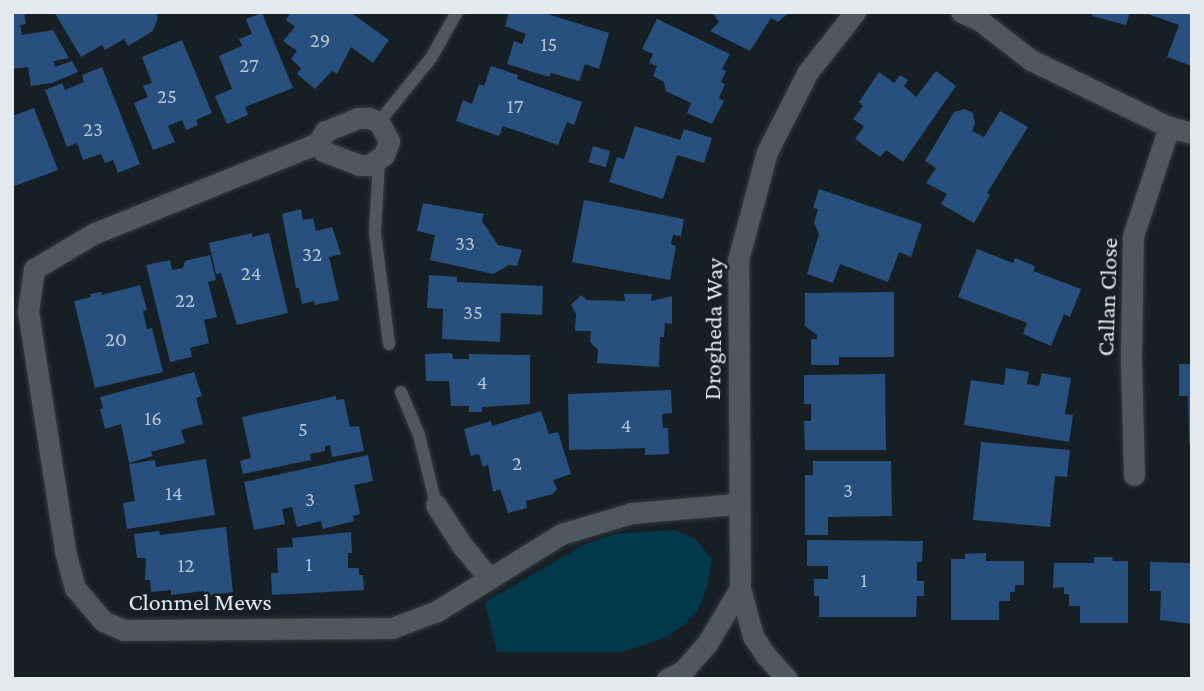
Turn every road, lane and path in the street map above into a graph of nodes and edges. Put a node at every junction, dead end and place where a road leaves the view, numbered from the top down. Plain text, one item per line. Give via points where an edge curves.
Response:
1 (457, 12) edge
2 (857, 14) edge
3 (972, 15) edge
4 (379, 122) junction
5 (1169, 127) junction
6 (1192, 133) edge
7 (318, 143) junction
8 (379, 161) junction
9 (389, 344) dead end
10 (401, 392) dead end
11 (1133, 475) dead end
12 (738, 504) junction
13 (436, 505) joint
14 (488, 577) junction
15 (740, 588) junction
16 (667, 679) edge
17 (787, 679) edge

1 - 4 lane via 431,58
2 - 12 street, Drogheda Way via 807,73 767,152 738,260
3 - 5 street via 1031,60
4 - 7 street, Clonmel Mews via 358,118 325,131
4 - 8 street via 389,141
5 - 6 street
5 - 11 street, Callan Close via 1133,236
7 - 8 street via 323,152 359,165
7 - 14 street, Clonmel Mews via 93,234 34,269 28,311 62,537 75,589 103,621 123,630 365,630 392,628 437,611
8 - 9 lane via 375,233
10 - 13 lane via 419,435
12 - 14 street, Clonmel Mews via 632,513 603,520 561,534
12 - 15 street, Drogheda Way
13 - 14 street
15 - 16 street via 708,642 683,671
15 - 17 street, Drogheda Way via 753,636

